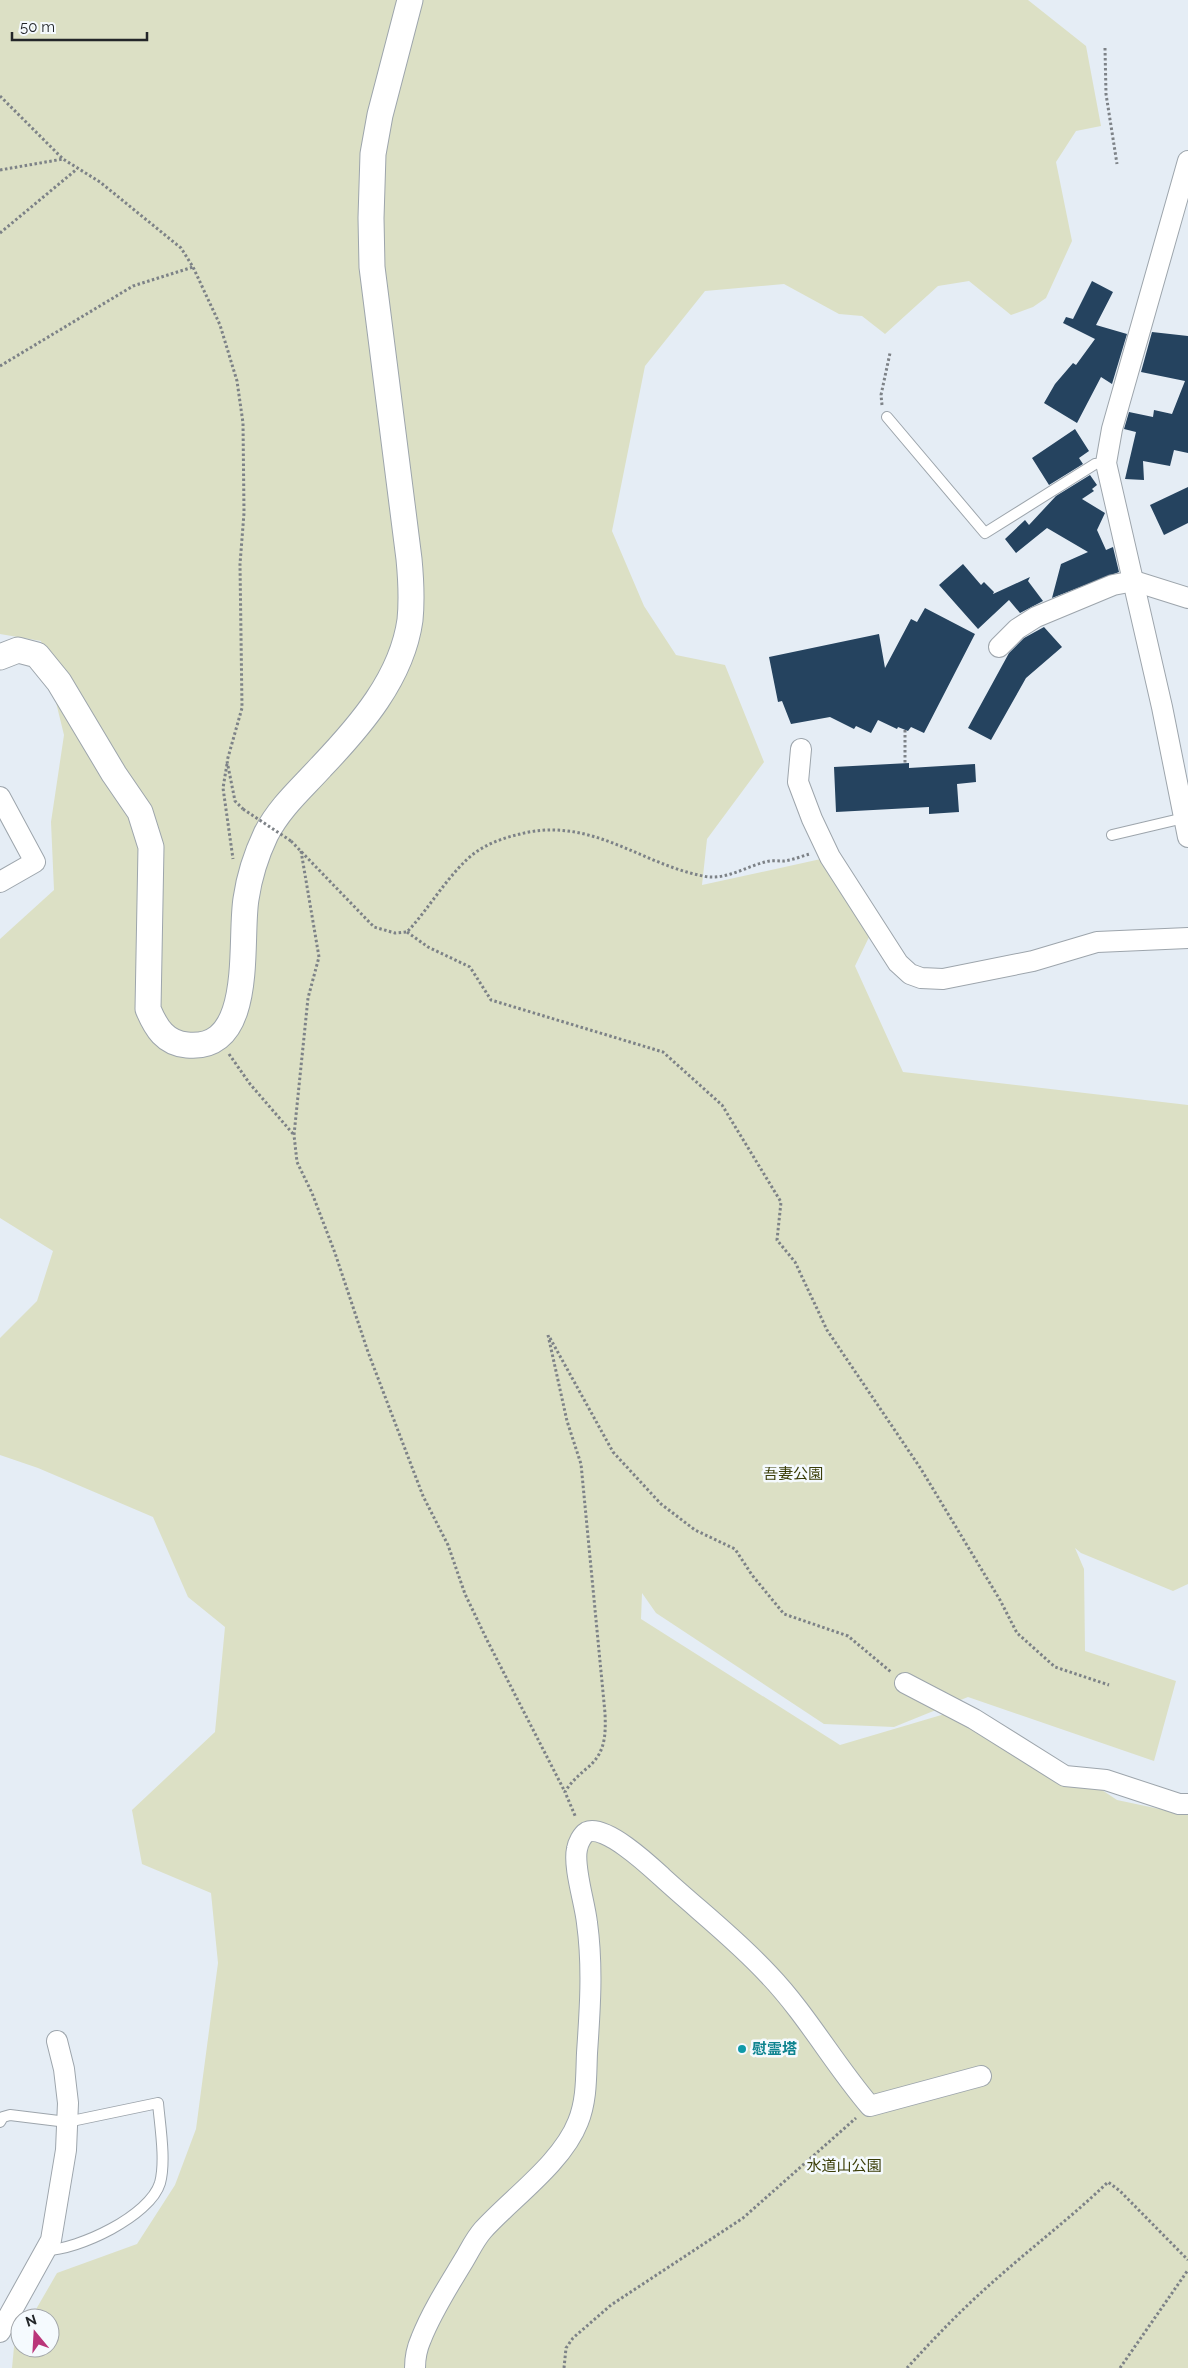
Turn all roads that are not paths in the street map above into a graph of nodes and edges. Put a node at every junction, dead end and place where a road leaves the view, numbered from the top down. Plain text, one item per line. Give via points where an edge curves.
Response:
1 (410, 0) edge
2 (1188, 161) edge
3 (887, 417) road end
4 (1106, 464) junction
5 (1134, 581) junction
6 (1188, 598) edge
7 (999, 647) dead end
8 (0, 657) edge
9 (801, 749) dead end
10 (0, 797) edge
11 (1186, 828) edge
12 (1112, 835) dead end
13 (0, 882) edge
14 (1188, 938) edge
15 (905, 1683) road end
16 (1188, 1804) edge
17 (57, 2042) dead end
18 (981, 2076) dead end
19 (0, 2122) edge
20 (67, 2122) junction
21 (46, 2250) junction
22 (0, 2332) edge
23 (415, 2368) edge

1 - 8 street via 373,154 371,218 372,268 409,559 410,622 387,685 351,734 276,816 265,836 246,899 239,997 227,1031 215,1040 187,1045 168,1039 160,1033 148,1009 151,847 140,812 59,682 37,655 18,650
2 - 4 street via 1112,428
3 - 4 lane via 985,533 1095,464
4 - 5 street
5 - 6 street
5 - 7 street via 1113,584 1036,617 1017,629
5 - 11 street
9 - 14 street via 800,793 828,849 898,963 910,974 931,980 956,977 1033,961 1097,942
10 - 13 street via 35,862
11 - 12 lane
15 - 16 street via 974,1719 1065,1776 1106,1780 1179,1804
17 - 20 street via 64,2069
18 - 23 street via 870,2106 805,2017 770,1975 727,1933 618,1841 605,1833 587,1832 577,1849 577,1868 588,1925 591,1980 585,2093 578,2122 570,2139 551,2161 480,2233 424,2332
19 - 20 lane via 10,2115
20 - 21 street via 65,2159 51,2240
20 - 21 lane via 158,2103 162,2153 160,2183 142,2208 116,2227 57,2250
21 - 22 street

